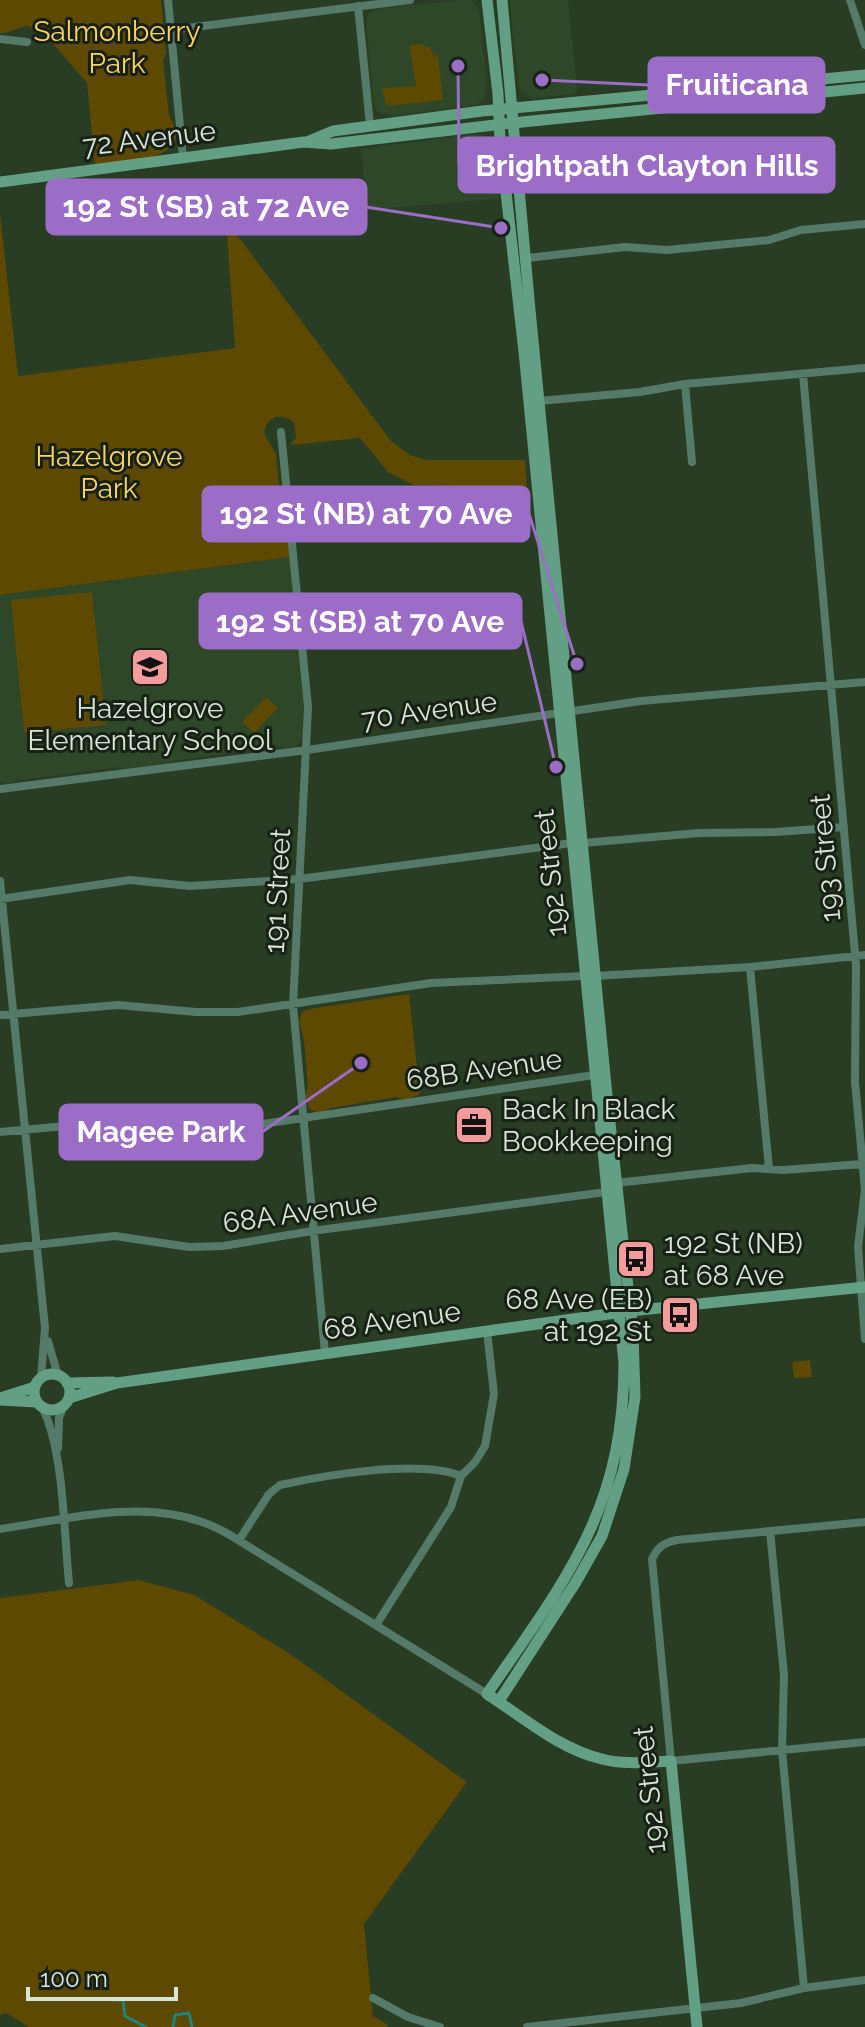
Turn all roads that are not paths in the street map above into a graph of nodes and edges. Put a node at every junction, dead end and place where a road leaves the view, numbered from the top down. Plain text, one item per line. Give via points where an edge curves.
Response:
1 (168, 0) edge
2 (410, 0) edge
3 (487, 0) edge
4 (502, 0) edge
5 (850, 0) edge
6 (358, 6) junction
7 (171, 30) junction
8 (0, 39) edge
9 (27, 42) dead end
10 (865, 45) edge
11 (865, 78) edge
12 (865, 88) edge
13 (743, 100) junction
14 (505, 108) junction
15 (506, 123) junction
16 (370, 125) junction
17 (304, 142) junction
18 (183, 158) junction
19 (0, 182) edge
20 (865, 224) edge
21 (527, 258) junction
22 (865, 368) edge
23 (803, 374) junction
24 (685, 384) junction
25 (539, 401) junction
26 (281, 432) dead end
27 (692, 462) dead end
28 (865, 682) edge
29 (832, 685) junction
30 (564, 714) junction
31 (307, 750) junction
32 (0, 789) edge
33 (844, 827) junction
34 (577, 843) junction
35 (299, 879) junction
36 (0, 881) edge
37 (1, 899) edge
38 (860, 956) edge
39 (750, 967) junction
40 (590, 976) junction
41 (293, 1005) junction
42 (14, 1013) junction
43 (0, 1015) edge
44 (594, 1075) junction
45 (302, 1119) junction
46 (24, 1129) junction
47 (0, 1132) edge
48 (862, 1164) junction
49 (769, 1169) junction
50 (616, 1183) junction
51 (606, 1192) junction
52 (312, 1231) junction
53 (37, 1244) junction
54 (0, 1249) edge
55 (863, 1288) edge
56 (625, 1311) junction
57 (45, 1328) junction
58 (487, 1331) junction
59 (865, 1339) edge
60 (325, 1353) junction
61 (62, 1379) junction
62 (38, 1383) junction
63 (117, 1383) junction
64 (0, 1399) edge
65 (67, 1401) junction
66 (39, 1405) junction
67 (57, 1457) junction
68 (461, 1476) junction
69 (63, 1520) junction
70 (865, 1522) edge
71 (0, 1529) edge
72 (770, 1531) junction
73 (239, 1540) junction
74 (69, 1583) dead end
75 (376, 1625) junction
76 (487, 1694) junction
77 (499, 1701) junction
78 (865, 1742) edge
79 (782, 1750) junction
80 (671, 1761) junction
81 (865, 1980) edge
82 (804, 1988) junction
83 (373, 1998) dead end
84 (695, 2007) junction
85 (440, 2027) edge
86 (527, 2027) edge
87 (697, 2027) edge

1 - 7 street
2 - 6 street
3 - 14 main road, 192 Street
4 - 14 main road, 192 Street
5 - 10 street
6 - 7 street
6 - 16 street
7 - 18 street
8 - 9 street
11 - 13 main road
11 - 14 main road, 72 Avenue
12 - 13 main road, 72 Avenue
13 - 15 main road, 72 Avenue
14 - 15 main road, 192 Street
14 - 16 main road, 72 Avenue
15 - 17 main road, 72 Avenue via 331,144
15 - 21 main road, 192 Street
15 - 30 main road, 192 Street
16 - 17 main road, 72 Avenue
17 - 18 main road, 72 Avenue
18 - 19 main road, 72 Avenue
20 - 21 street via 801,230 769,240
21 - 25 main road, 192 Street
22 - 23 street
23 - 24 street
23 - 29 street, 193 Street
24 - 25 street
24 - 27 street
25 - 30 main road, 192 Street
26 - 31 street, 191 Street via 307,686
28 - 29 street, 70 Avenue
29 - 30 street, 70 Avenue via 641,701
29 - 33 street, 193 Street
30 - 31 street, 70 Avenue
30 - 34 main road, 192 Street
31 - 32 street, 70 Avenue
31 - 35 street, 191 Street
33 - 34 street
33 - 38 street, 193 Street
34 - 35 street
34 - 40 main road, 192 Street
34 - 40 main road, 192 Street via 574,864
35 - 37 street via 190,886 130,880
35 - 41 street, 191 Street
36 - 37 street
37 - 42 street
38 - 39 street
38 - 48 street, 193 Street via 855,1082
39 - 40 street
39 - 49 street
40 - 41 street via 431,983
40 - 44 main road, 192 Street
40 - 50 main road
41 - 42 street via 238,1012 118,1005
41 - 45 street, 191 Street
42 - 43 street
42 - 46 street
44 - 45 street, 68B Avenue
44 - 51 main road, 192 Street
45 - 46 street, 68B Avenue via 179,1134 108,1122
45 - 52 street, 191 Street
46 - 47 street, 68B Avenue
46 - 53 street
48 - 49 street
48 - 55 street, 193 Street via 865,1190 858,1247
49 - 50 street
50 - 56 main road
51 - 52 street, 68A Avenue
51 - 56 main road, 192 Street
52 - 53 street, 68A Avenue via 223,1246 189,1247 115,1236
52 - 60 street, 191 Street
53 - 54 street, 68A Avenue
53 - 57 street
55 - 56 main road, 68 Avenue
55 - 59 street, 193 Street
56 - 58 main road, 68 Avenue
56 - 76 main road via 622,1423 604,1499 568,1574
56 - 77 main road via 635,1357 633,1417 613,1506 576,1582
57 - 61 street
57 - 62 street
58 - 60 main road, 68 Avenue
58 - 68 street via 494,1394 490,1427 485,1446
60 - 63 main road, 68 Avenue
61 - 62 main road via 49,1375
61 - 63 main road, 68 Avenue
61 - 65 main road
62 - 64 main road
62 - 66 main road
63 - 65 main road, 68 Avenue
64 - 66 main road
65 - 66 main road via 52,1410
65 - 67 street via 59,1418
66 - 67 street
67 - 69 street
68 - 73 street via 407,1468 280,1485
68 - 75 street via 451,1507
69 - 71 street
69 - 73 street via 163,1511
69 - 74 street
70 - 72 street
72 - 79 street via 784,1675
72 - 80 street, 192 Street via 677,1540 657,1549 652,1559
73 - 75 street
75 - 76 street
76 - 77 main road
77 - 80 main road via 589,1756 616,1762
78 - 79 street
79 - 80 street
79 - 82 street
80 - 84 main road, 192 Street
81 - 82 street
82 - 84 street via 760,2000
83 - 85 street
84 - 86 street
84 - 87 main road, 192 Street

